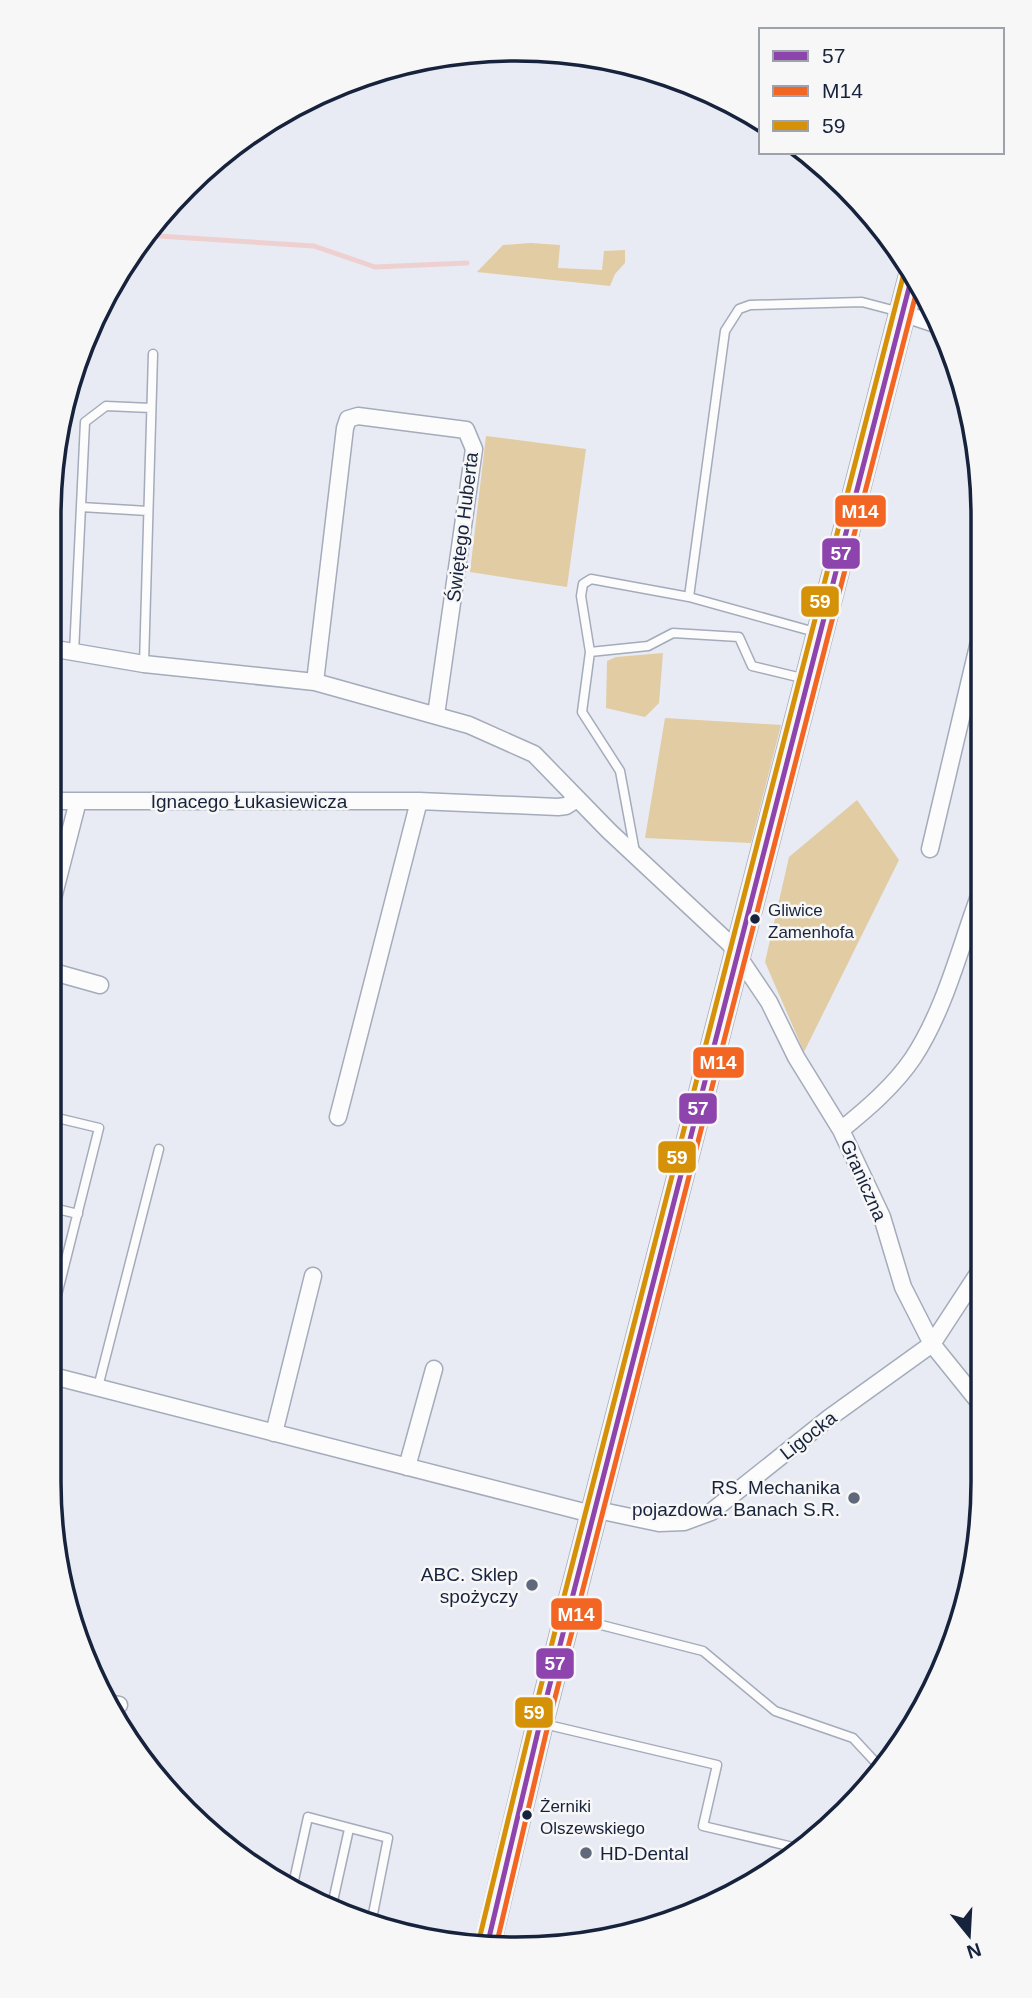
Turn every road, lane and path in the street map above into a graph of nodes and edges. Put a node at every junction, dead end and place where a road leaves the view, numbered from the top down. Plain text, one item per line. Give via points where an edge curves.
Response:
1 (909, 287) edge
2 (902, 313) junction
3 (927, 321) edge
4 (153, 354) dead end
5 (151, 408) junction
6 (81, 507) junction
7 (148, 511) junction
8 (689, 597) junction
9 (821, 634) junction
10 (61, 650) edge
11 (590, 652) junction
12 (74, 653) junction
13 (144, 664) junction
14 (971, 676) edge
15 (809, 680) junction
16 (314, 682) junction
17 (436, 715) junction
18 (576, 799) junction
19 (61, 801) edge
20 (78, 801) junction
21 (419, 801) junction
22 (930, 849) dead end
23 (636, 856) junction
24 (61, 867) edge
25 (971, 919) edge
26 (737, 956) junction
27 (61, 974) edge
28 (100, 985) dead end
29 (338, 1117) dead end
30 (61, 1119) edge
31 (841, 1130) junction
32 (159, 1149) dead end
33 (61, 1210) edge
34 (78, 1214) junction
35 (313, 1276) dead end
36 (61, 1280) edge
37 (971, 1284) edge
38 (932, 1344) junction
39 (434, 1369) dead end
40 (61, 1378) edge
41 (98, 1387) junction
42 (971, 1392) edge
43 (274, 1433) junction
44 (407, 1467) junction
45 (594, 1512) junction
46 (567, 1617) junction
47 (540, 1723) junction
48 (875, 1761) edge
49 (349, 1829) junction
50 (789, 1846) edge
51 (294, 1879) edge
52 (334, 1898) edge
53 (373, 1914) edge
54 (489, 1936) edge

1 - 2 main road
2 - 3 street
2 - 8 lane via 862,303 786,302 750,305 732,317 718,360
2 - 9 main road
4 - 5 lane
5 - 6 lane via 106,406 85,422
5 - 7 lane
6 - 7 lane
6 - 12 lane
7 - 13 lane
8 - 9 lane
8 - 11 lane via 591,579 583,584 581,596
9 - 15 main road
10 - 12 street
11 - 15 lane via 648,646 673,633 739,637 752,666
11 - 23 lane via 582,712 620,771
12 - 13 street
13 - 16 street
14 - 22 street
15 - 26 main road
16 - 17 street
16 - 17 street, Świętego Huberta via 348,419 358,416 466,430 474,449
17 - 18 street via 469,724 534,754
18 - 21 street, Ignacego Łukasiewicza via 558,807
18 - 23 street
19 - 20 street, Ignacego Łukasiewicza
20 - 21 street, Ignacego Łukasiewicza
20 - 24 street
21 - 29 street
23 - 26 street via 713,927
25 - 31 street via 945,993 914,1057 888,1088
26 - 31 street, Graniczna via 769,1002
26 - 45 main road
27 - 28 street
30 - 34 lane via 99,1128
31 - 38 street, Graniczna via 882,1217 903,1287
32 - 41 lane
33 - 34 lane
34 - 36 lane
35 - 43 street
37 - 38 street, Ligocka
38 - 42 street, Graniczna
38 - 45 street, Ligocka via 711,1512 684,1522
39 - 44 street
40 - 41 street, Ligocka
41 - 43 street, Ligocka
43 - 44 street, Ligocka
44 - 45 street, Ligocka
45 - 46 main road
46 - 47 main road
46 - 48 lane via 703,1651 775,1711 853,1738
47 - 50 lane via 717,1765 703,1826
47 - 54 main road
49 - 51 lane via 308,1817
49 - 52 lane
49 - 53 lane via 388,1838

